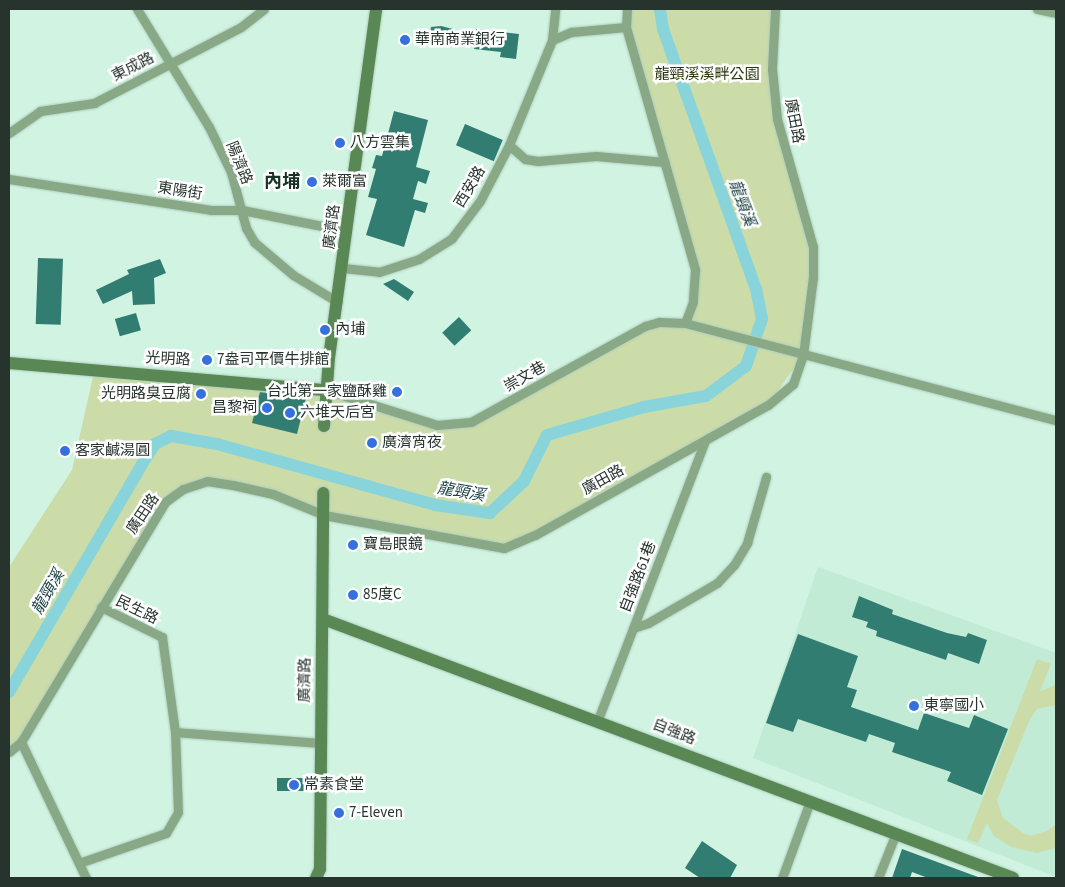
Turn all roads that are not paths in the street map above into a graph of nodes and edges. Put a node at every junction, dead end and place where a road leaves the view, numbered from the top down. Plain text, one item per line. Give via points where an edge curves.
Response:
1 (137, 9) edge
2 (264, 9) edge
3 (376, 9) edge
4 (554, 9) edge
5 (627, 9) edge
6 (775, 9) edge
7 (1037, 9) edge
8 (1056, 13) edge
9 (626, 27) junction
10 (552, 40) junction
11 (171, 63) junction
12 (9, 133) edge
13 (508, 145) junction
14 (664, 162) junction
15 (9, 179) edge
16 (242, 210) junction
17 (347, 231) junction
18 (343, 268) junction
19 (338, 302) junction
20 (685, 323) junction
21 (802, 355) junction
22 (9, 363) edge
23 (326, 390) junction
24 (1056, 420) edge
25 (324, 426) dead end
26 (705, 441) junction
27 (766, 476) dead end
28 (323, 493) dead end
29 (324, 515) junction
30 (101, 607) junction
31 (323, 619) junction
32 (633, 628) junction
33 (597, 722) junction
34 (175, 732) junction
35 (21, 742) junction
36 (320, 743) junction
37 (9, 752) edge
38 (810, 801) junction
39 (896, 833) junction
40 (79, 863) junction
41 (320, 875) edge
42 (86, 878) edge
43 (782, 878) edge
44 (878, 878) edge
45 (1013, 878) edge

1 - 11 street, 陽濟路
2 - 11 street, 東成路 via 240,27
3 - 17 main road, 廣濟路
4 - 10 street, 西安路
5 - 9 street
6 - 21 street, 廣田路 via 772,68 777,118 813,247 813,276
7 - 8 street
9 - 10 street via 571,32
9 - 14 street
10 - 13 street, 西安路
11 - 12 street, 東成路 via 94,103 40,111
11 - 16 street, 陽濟路 via 231,172
13 - 14 street via 525,159 538,161 596,156
13 - 18 street, 西安路 via 480,201 452,238 419,259 378,272
14 - 20 street via 695,270 693,302
15 - 16 street, 東陽街 via 211,210
16 - 17 street, 東陽街
16 - 19 street, 陽濟路 via 254,242 293,275
17 - 18 main road, 廣濟路
18 - 19 main road, 廣濟路
19 - 23 main road, 廣濟路
20 - 21 street, 崇文巷
20 - 23 street, 崇文巷 via 659,322 645,326 471,422 437,425
21 - 24 street, 崇文巷
21 - 26 street, 廣田路 via 794,384 768,405
22 - 23 main road, 光明路
23 - 25 main road, 廣濟路
26 - 29 street, 廣田路 via 535,535 504,548
26 - 32 street, 自強路61巷
27 - 32 street via 747,543 734,565 717,583
28 - 29 main road, 廣濟路
29 - 30 street, 廣田路 via 273,494 233,484 207,481 183,489 165,502
29 - 31 main road, 廣濟路
30 - 34 street, 民生路 via 162,637
30 - 35 street, 民生路
31 - 33 main road, 自強路
31 - 36 main road, 廣濟路
32 - 33 street, 自強路61巷
33 - 38 main road, 自強路
34 - 36 street
34 - 40 street, 民生路 via 178,812 166,833
35 - 37 street, 民生路
35 - 40 street
36 - 41 main road, 廣濟路
38 - 39 main road, 自強路
38 - 43 street
39 - 44 street
39 - 45 main road, 自強路
40 - 42 street

